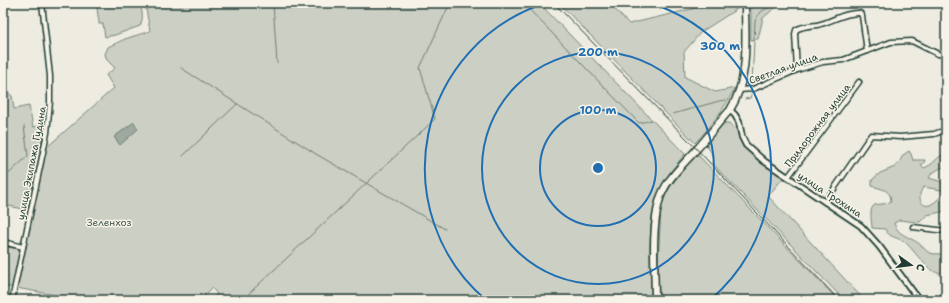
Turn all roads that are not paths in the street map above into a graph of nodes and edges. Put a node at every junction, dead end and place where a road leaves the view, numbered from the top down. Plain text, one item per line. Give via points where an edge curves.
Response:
1 (42, 3) edge
2 (745, 3) edge
3 (867, 51) junction
4 (946, 55) edge
5 (797, 70) junction
6 (859, 82) dead end
7 (739, 90) junction
8 (730, 110) junction
9 (946, 130) edge
10 (788, 177) junction
11 (825, 202) junction
12 (912, 227) dead end
13 (946, 231) edge
14 (3, 242) edge
15 (23, 247) junction
16 (12, 300) edge
17 (655, 300) edge
18 (919, 300) edge

1 - 15 street, улица Экипажа Гудина via 50,72 50,102 47,133
2 - 7 main road via 744,62
3 - 4 street, Светлая улица via 891,42 909,40 938,54
3 - 5 street, Светлая улица via 843,60 823,62
3 - 5 street via 860,13 801,27 795,34
5 - 7 street, Светлая улица via 753,89
6 - 10 street, Придорожная улица
7 - 8 main road
8 - 10 street, улица Трохина via 738,122 746,145 764,162
8 - 17 main road via 671,178 662,193 656,230
9 - 11 street via 934,134 900,137 871,135
10 - 11 street, улица Трохина
11 - 18 street, улица Трохина via 867,231
12 - 13 street
14 - 15 street
15 - 16 street, улица Экипажа Гудина

